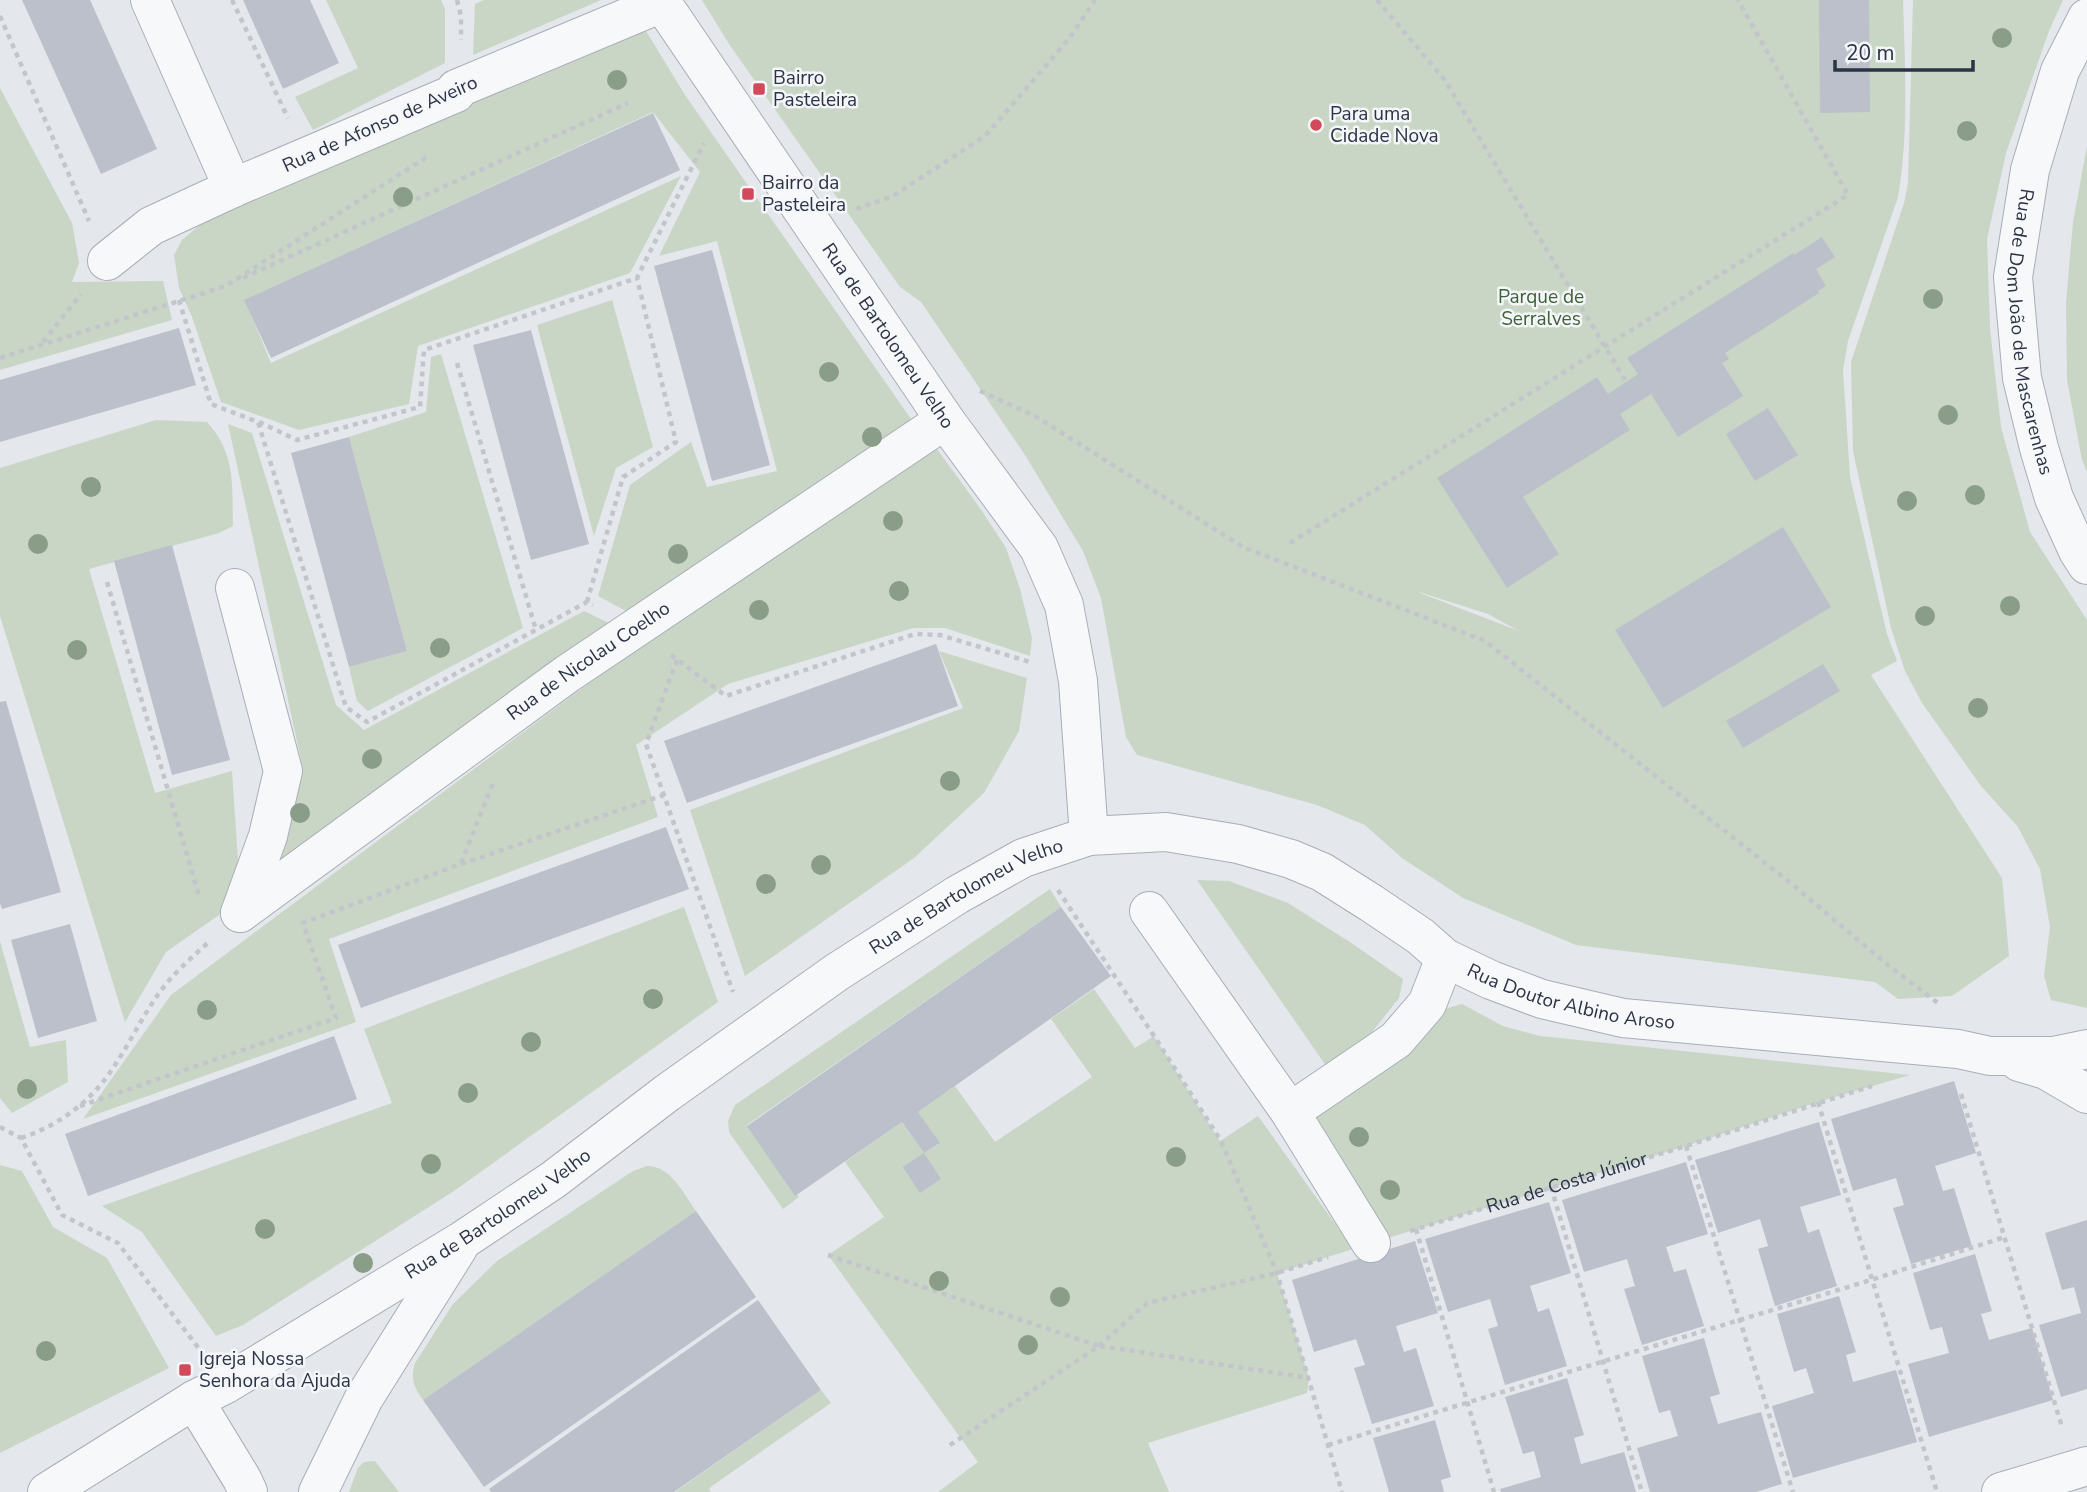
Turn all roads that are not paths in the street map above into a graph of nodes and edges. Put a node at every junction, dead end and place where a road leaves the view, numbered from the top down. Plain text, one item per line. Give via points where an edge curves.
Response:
1 (150, 0) edge
2 (661, 2) edge
3 (2087, 18) edge
4 (233, 188) junction
5 (107, 261) road end
6 (945, 421) junction
7 (2087, 565) edge
8 (235, 588) dead end
9 (1089, 836) junction
10 (1149, 911) dead end
11 (1445, 958) junction
12 (2087, 1049) edge
13 (1990, 1056) junction
14 (2087, 1094) edge
15 (1290, 1112) junction
16 (463, 1240) junction
17 (1371, 1243) road end
18 (210, 1392) junction
19 (2081, 1468) edge
20 (47, 1492) edge
21 (248, 1492) edge
22 (318, 1492) edge
23 (2001, 1492) edge

1 - 4 street
2 - 4 street, Rua de Afonso de Aveiro
2 - 6 street, Rua de Bartolomeu Velho
3 - 7 street, Rua de Dom João de Mascarenhas via 2060,71 2030,170 2013,277 2022,378 2039,448 2054,498
4 - 5 street, Rua de Afonso de Aveiro via 151,226
6 - 8 street, Rua de Nicolau Coelho via 567,674 240,913 268,836 283,771
6 - 9 street, Rua de Bartolomeu Velho via 1039,548 1064,605 1078,681
9 - 11 street, Rua Doutor Albino Aroso via 1166,832 1291,859 1362,897
9 - 16 street, Rua de Bartolomeu Velho via 1023,858 837,972 553,1180
10 - 15 street
11 - 13 street, Rua Doutor Albino Aroso via 1542,999 1623,1018 1958,1049
11 - 15 street via 1427,1004 1396,1040
12 - 13 street, Rua Doutor Albino Aroso via 2053,1056
13 - 14 street via 2046,1070
15 - 17 street
16 - 18 street, Rua de Bartolomeu Velho
16 - 22 street via 364,1398
18 - 20 street, Rua de Bartolomeu Velho
18 - 21 street
19 - 23 street

